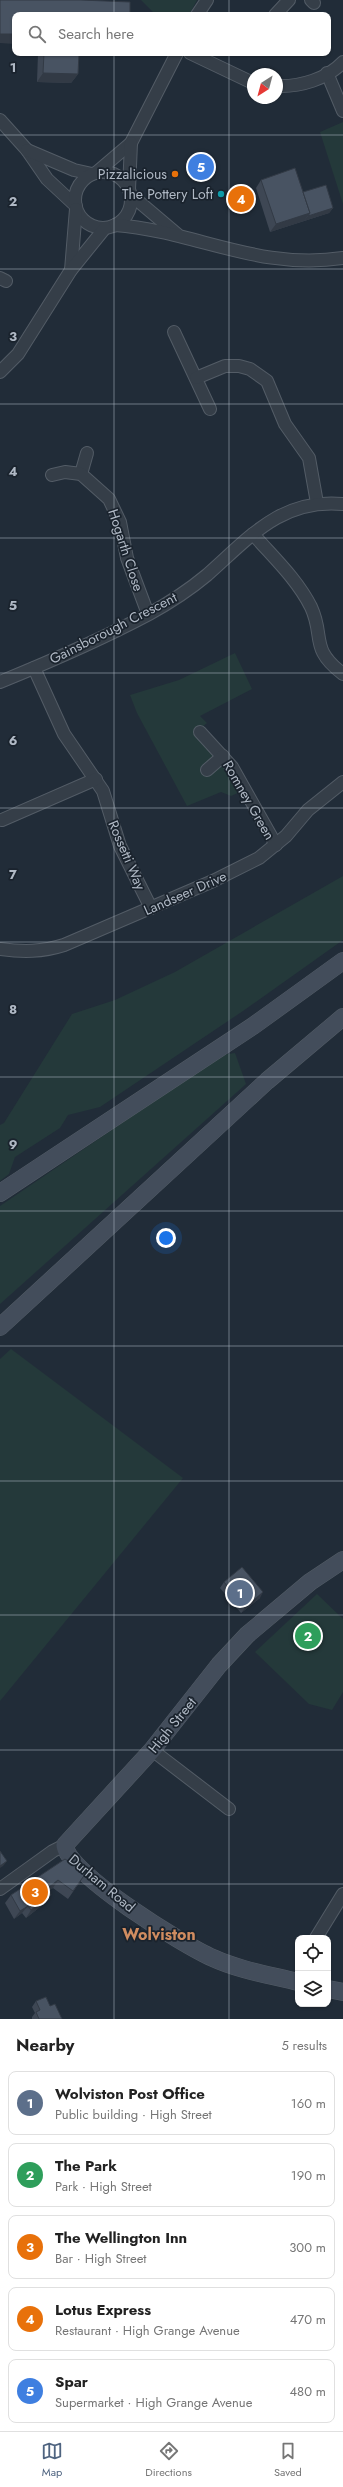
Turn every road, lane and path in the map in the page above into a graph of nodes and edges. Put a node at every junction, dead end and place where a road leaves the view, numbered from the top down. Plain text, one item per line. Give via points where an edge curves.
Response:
1 (207, 0) edge
2 (289, 0) edge
3 (199, 12) edge
4 (278, 12) edge
5 (175, 56) edge
6 (197, 56) edge
7 (343, 62) edge
8 (327, 73) junction
9 (247, 79) edge
10 (283, 85) edge
11 (343, 111) edge
12 (0, 120) edge
13 (131, 143) junction
14 (27, 150) junction
15 (94, 173) junction
16 (130, 192) junction
17 (76, 207) junction
18 (110, 227) junction
19 (178, 235) junction
20 (343, 258) edge
21 (71, 270) junction
22 (174, 332) dead end
23 (0, 372) edge
24 (196, 378) junction
25 (210, 409) dead end
26 (87, 453) dead end
27 (52, 474) dead end
28 (81, 474) junction
29 (317, 503) junction
30 (343, 504) edge
31 (253, 534) junction
32 (148, 614) junction
33 (34, 668) junction
34 (343, 674) edge
35 (0, 682) edge
36 (200, 732) dead end
37 (223, 756) junction
38 (207, 770) dead end
39 (96, 779) junction
40 (343, 782) edge
41 (2, 820) dead end
42 (276, 845) junction
43 (151, 908) junction
44 (0, 949) edge
45 (343, 961) edge
46 (343, 1017) edge
47 (0, 1193) edge
48 (0, 1327) edge
49 (343, 1560) edge
50 (152, 1750) junction
51 (229, 1809) dead end
52 (65, 1845) junction
53 (0, 1890) edge
54 (343, 1894) edge
55 (318, 1935) edge
56 (295, 1981) edge
57 (331, 1990) edge
58 (343, 1992) edge

1 - 3 street
2 - 4 street
5 - 13 street
6 - 9 street
7 - 8 street
8 - 10 street via 308,82
8 - 11 street
12 - 14 street
13 - 15 street
13 - 16 street
14 - 15 street via 74,170
14 - 17 street via 47,180
15 - 16 street via 116,175
15 - 17 street via 78,187
16 - 18 street via 128,213
16 - 19 street
17 - 18 street via 88,223
17 - 21 street
18 - 19 street
18 - 21 street
19 - 20 street via 200,243 267,258 296,262
21 - 23 street via 18,354
22 - 24 street
24 - 25 street
24 - 29 street via 225,366 239,366 250,369 267,381 285,424 309,458
26 - 28 street
27 - 28 street
28 - 32 street, Hogarth Close via 100,489 115,510 127,558
29 - 30 street, Gainsborough Crescent
29 - 31 street, Gainsborough Crescent via 286,512
31 - 32 street, Gainsborough Crescent via 188,590
31 - 34 street via 303,593 311,608 323,654
32 - 33 street, Gainsborough Crescent
33 - 35 street, Gainsborough Crescent
33 - 39 street, Rossetti Way via 64,734
36 - 37 street, Romney Green
37 - 38 street, Romney Green
37 - 42 street, Romney Green via 239,778
39 - 41 street
39 - 43 street, Rossetti Way via 103,791 120,846
40 - 42 street, Landseer Drive via 308,810
42 - 43 street, Landseer Drive via 242,868
43 - 44 street, Landseer Drive via 44,951 21,952
45 - 47 street via 254,1026
46 - 48 street via 256,1092
49 - 50 street, High Street via 310,1582 247,1635 219,1665
50 - 51 street
50 - 52 street, High Street
52 - 53 street, High Street
52 - 56 street, Durham Road via 71,1860 92,1878 155,1926 193,1949 215,1959
54 - 55 street
57 - 58 street

